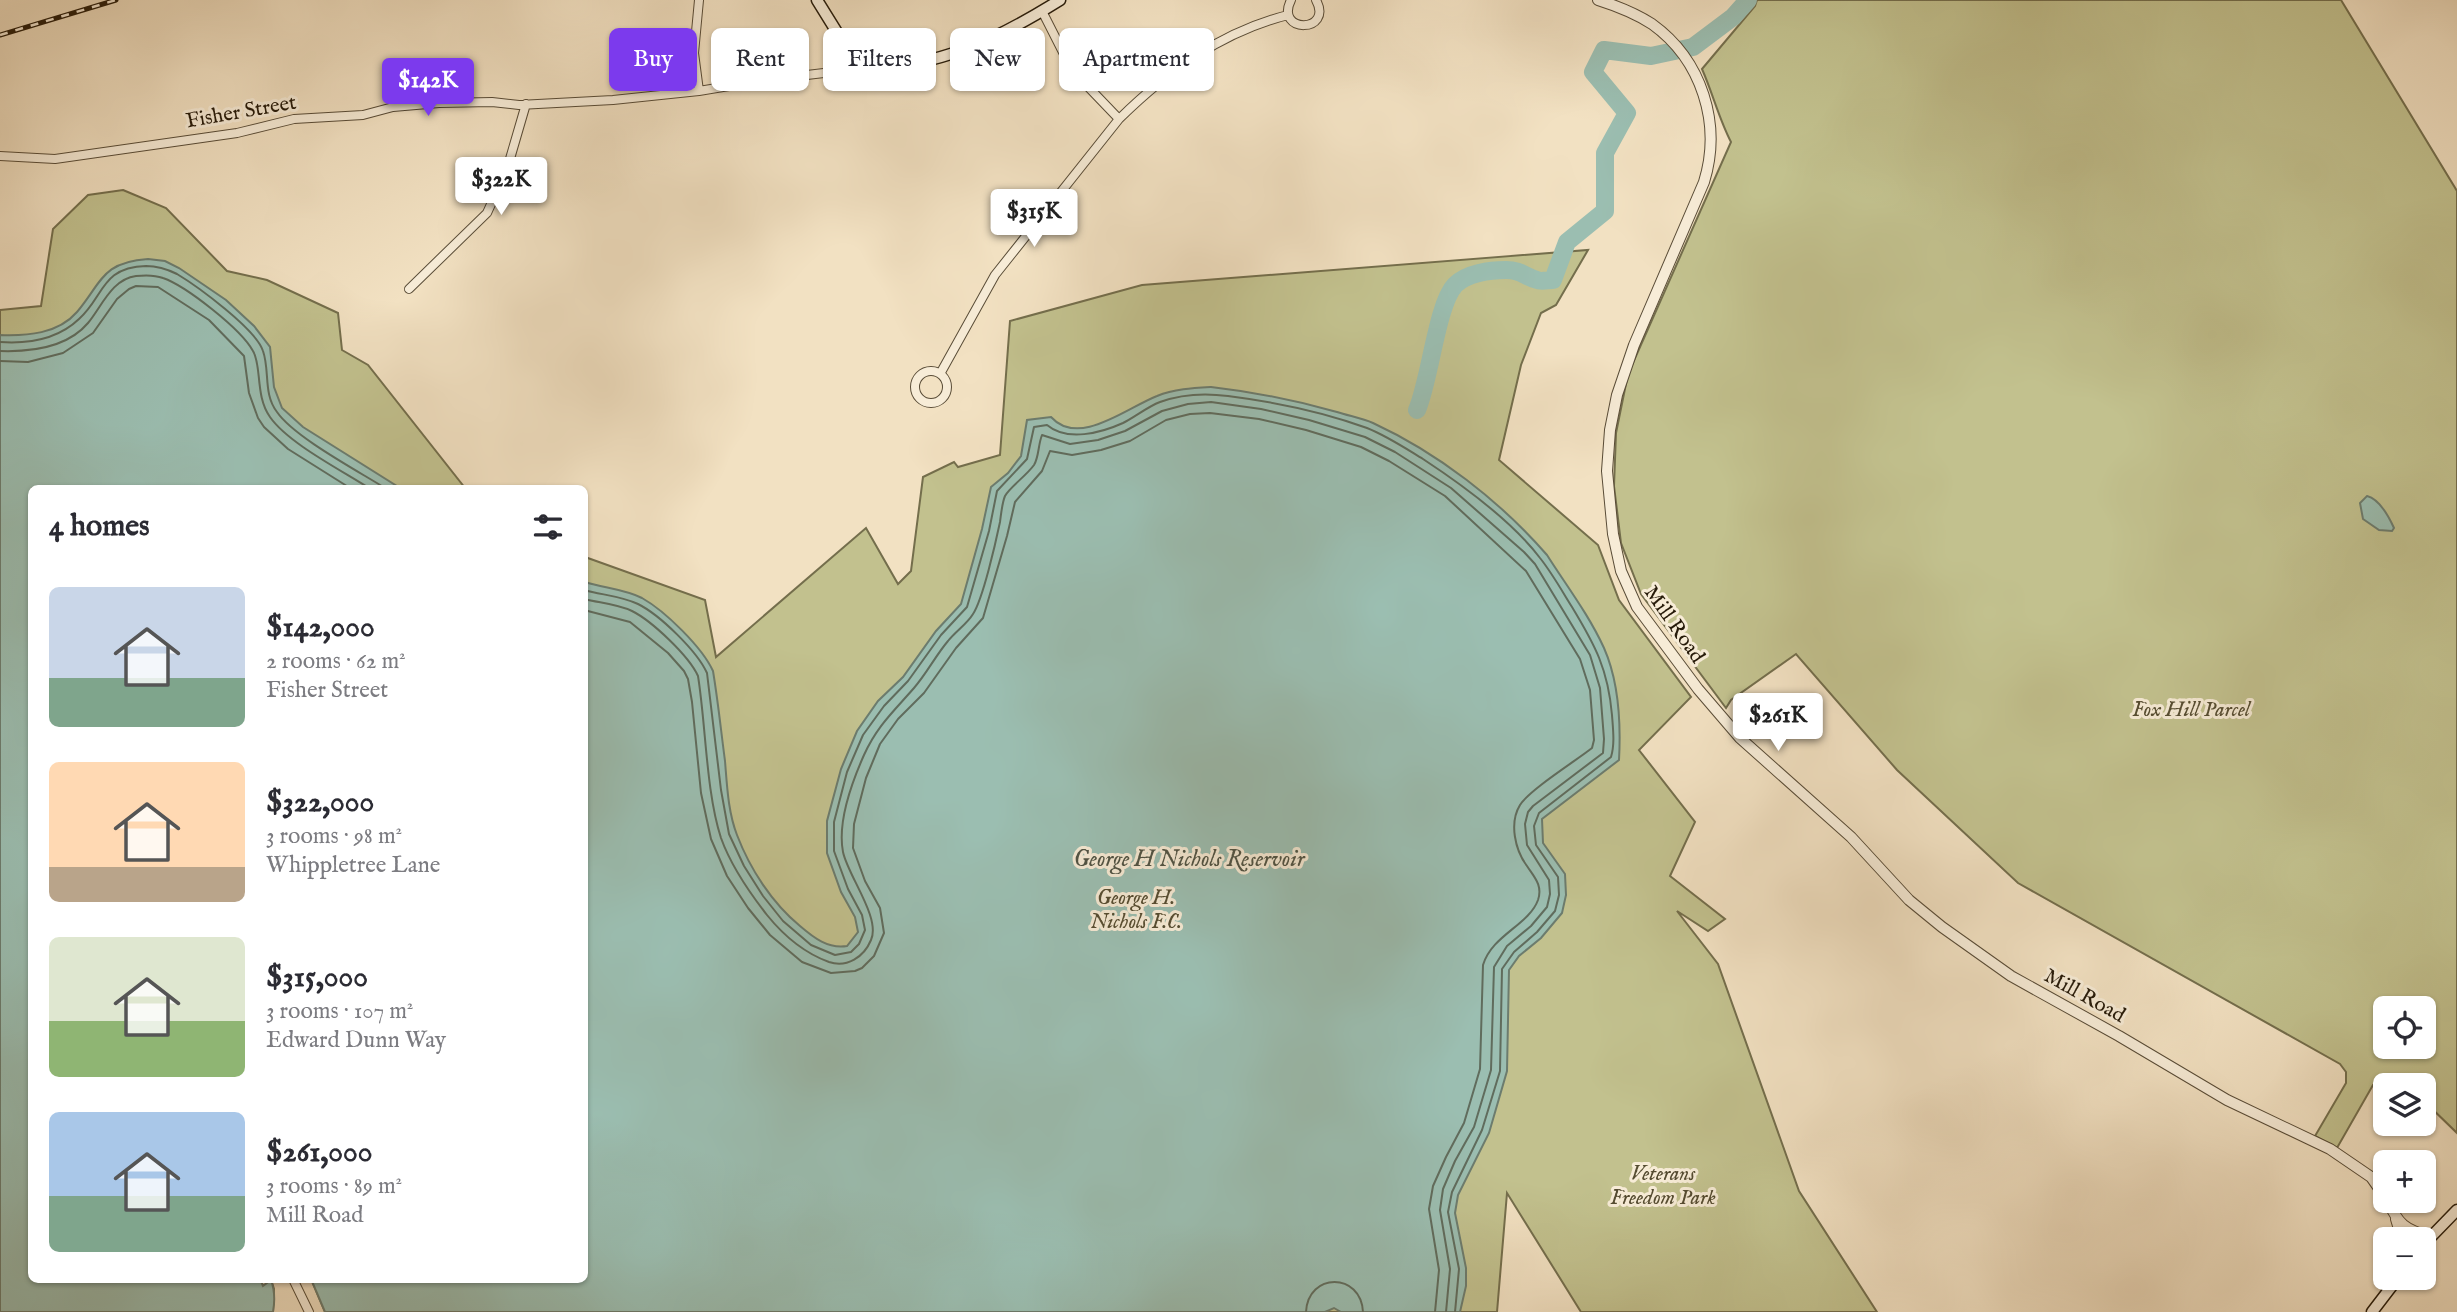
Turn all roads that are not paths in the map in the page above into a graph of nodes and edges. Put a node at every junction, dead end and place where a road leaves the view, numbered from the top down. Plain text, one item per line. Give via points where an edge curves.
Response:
1 (699, 0) edge
2 (817, 0) edge
3 (1060, 0) edge
4 (1291, 0) edge
5 (1316, 0) edge
6 (1598, 0) edge
7 (1042, 11) junction
8 (1289, 15) junction
9 (834, 28) edge
10 (936, 59) edge
11 (823, 73) edge
12 (699, 91) junction
13 (526, 104) junction
14 (1119, 119) junction
15 (0, 156) edge
16 (409, 289) dead end
17 (940, 374) junction
18 (2373, 1180) edge
19 (2457, 1210) edge
20 (2393, 1213) edge
21 (2395, 1217) junction
22 (2398, 1227) edge
23 (2404, 1227) edge
24 (2436, 1232) edge
25 (295, 1283) edge
26 (2389, 1290) edge
27 (309, 1312) edge
28 (2372, 1312) edge

1 - 12 street via 694,53
2 - 9 main road
3 - 7 main road, Fisher Street
4 - 8 street
5 - 8 street via 1319,13 1310,25 1297,24
6 - 18 street, Mill Road via 1627,10 1675,44 1704,95 1710,124 1708,167 1633,345 1608,444 1613,534 1621,571 1637,607 1740,738 1851,837 1909,900 1941,927 2011,976 2227,1100 2330,1149
7 - 10 main road, Fisher Street via 960,53
7 - 14 street via 1073,70
8 - 14 street via 1200,51 1160,80
11 - 12 street, Fisher Street
12 - 13 street, Fisher Street
13 - 15 street, Fisher Street via 393,107 55,159
13 - 16 street via 507,169 487,213
14 - 17 street via 995,275
17 - 17 street via 948,387 944,398 930,404 920,400 915,390 920,375
19 - 24 main road
20 - 21 street, Mill Road
21 - 22 street, Mill Road
21 - 23 street
25 - 27 street
26 - 28 main road

